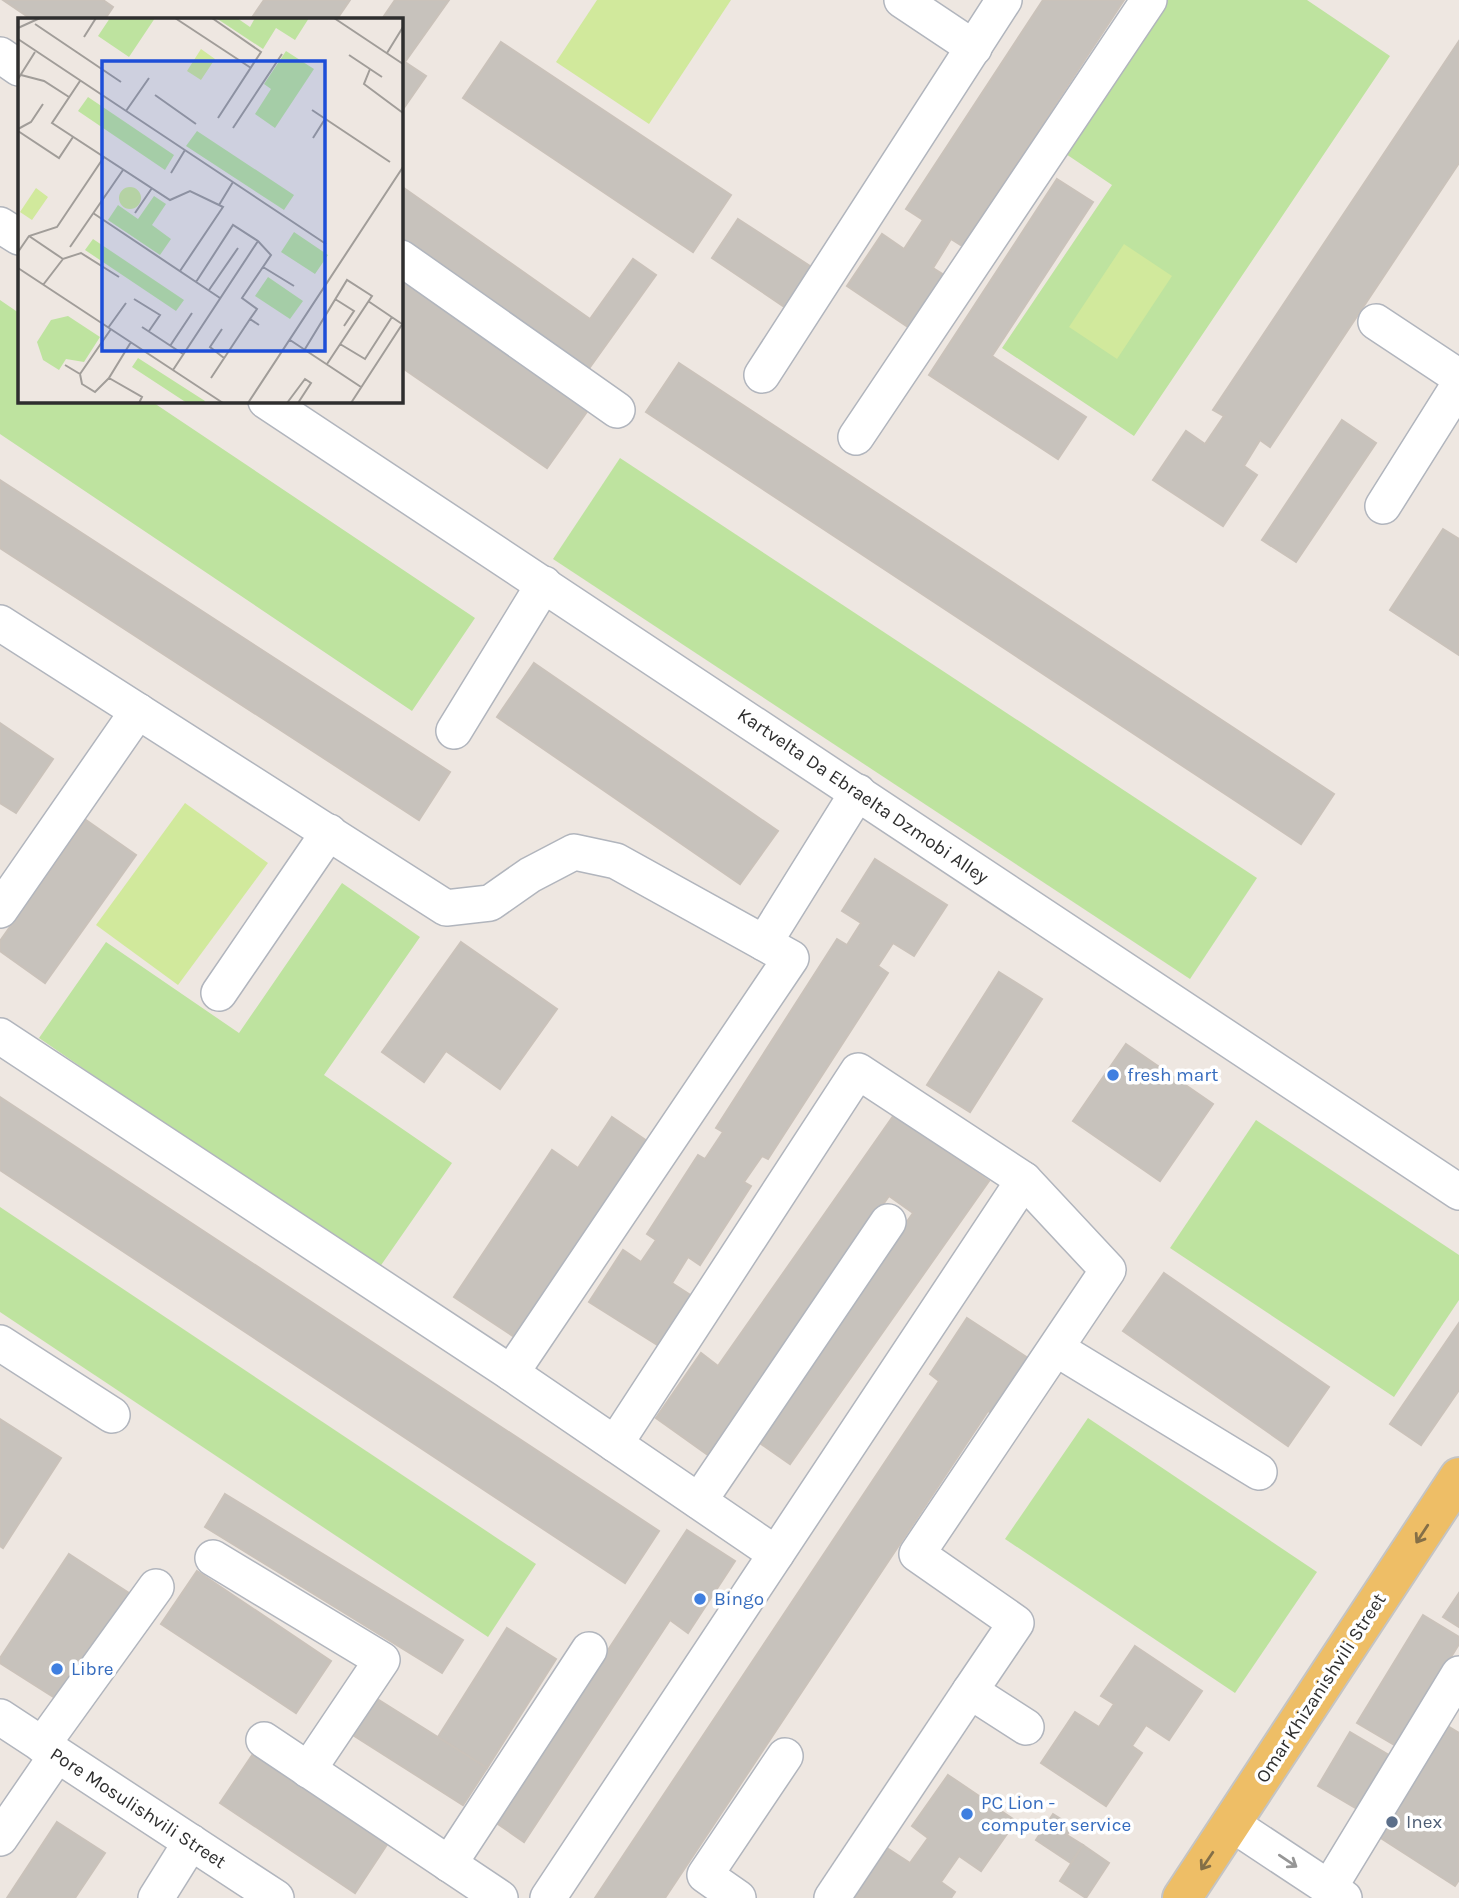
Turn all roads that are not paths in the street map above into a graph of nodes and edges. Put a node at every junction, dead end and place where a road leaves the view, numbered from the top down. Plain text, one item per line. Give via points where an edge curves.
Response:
1 (902, 0) edge
2 (1004, 0) edge
3 (1149, 0) edge
4 (974, 48) junction
5 (0, 55) edge
6 (18, 67) edge
7 (0, 225) edge
8 (18, 236) edge
9 (402, 259) edge
10 (1376, 322) dead end
11 (762, 375) dead end
12 (1459, 377) edge
13 (1459, 385) edge
14 (268, 402) edge
15 (617, 410) dead end
16 (856, 437) dead end
17 (1383, 506) dead end
18 (544, 584) junction
19 (4, 634) edge
20 (138, 711) junction
21 (454, 731) dead end
22 (858, 792) junction
23 (329, 832) junction
24 (0, 910) edge
25 (764, 943) junction
26 (219, 993) dead end
27 (0, 1036) edge
28 (1024, 1180) junction
29 (1459, 1192) edge
30 (888, 1222) dead end
31 (0, 1343) edge
32 (1057, 1349) junction
33 (511, 1373) junction
34 (112, 1415) dead end
35 (615, 1444) junction
36 (1259, 1472) dead end
37 (1459, 1477) edge
38 (699, 1501) junction
39 (776, 1554) junction
40 (213, 1558) dead end
41 (156, 1587) dead end
42 (589, 1650) dead end
43 (1459, 1674) edge
44 (970, 1691) junction
45 (0, 1717) edge
46 (1026, 1727) dead end
47 (264, 1740) dead end
48 (50, 1750) junction
49 (785, 1756) dead end
50 (308, 1770) junction
51 (1232, 1824) junction
52 (0, 1838) edge
53 (191, 1842) junction
54 (449, 1864) junction
55 (1336, 1893) edge
56 (156, 1898) edge
57 (276, 1898) edge
58 (499, 1898) edge
59 (548, 1898) edge
60 (738, 1898) edge
61 (832, 1898) edge
62 (1182, 1898) edge

1 - 4 street
2 - 4 street
3 - 16 street
4 - 11 street
5 - 6 street
7 - 8 street
9 - 15 street
10 - 12 street
13 - 17 street
14 - 18 street, Kartvelta Da Ebraelta Dzmobi Alley
18 - 21 street
18 - 22 street, Kartvelta Da Ebraelta Dzmobi Alley
19 - 20 street
20 - 23 street
20 - 24 street
22 - 25 street
22 - 29 street, Kartvelta Da Ebraelta Dzmobi Alley
23 - 25 street via 446,908 490,904 574,852 616,861
23 - 26 street
25 - 33 street via 791,958
27 - 33 street
28 - 32 street via 1108,1270
28 - 35 street via 858,1071
28 - 39 street
30 - 38 street
31 - 34 street
32 - 36 street
32 - 44 street via 918,1554 1016,1623
33 - 35 street
35 - 38 street
37 -> 51 main road, Omar Khizanishvili Street
38 - 39 street
39 - 59 street
40 - 50 street via 382,1660
41 - 48 street
42 - 54 street
43 - 55 street
44 - 46 street
44 - 61 street
45 - 48 street, Pore Mosulishvili Street
47 - 50 street
48 - 52 street
48 - 53 street, Pore Mosulishvili Street
49 - 60 street via 705,1875
50 - 54 street
51 -> 55 street
51 -> 62 main road, Omar Khizanishvili Street
53 - 56 street
53 - 57 street, Pore Mosulishvili Street
54 - 58 street

